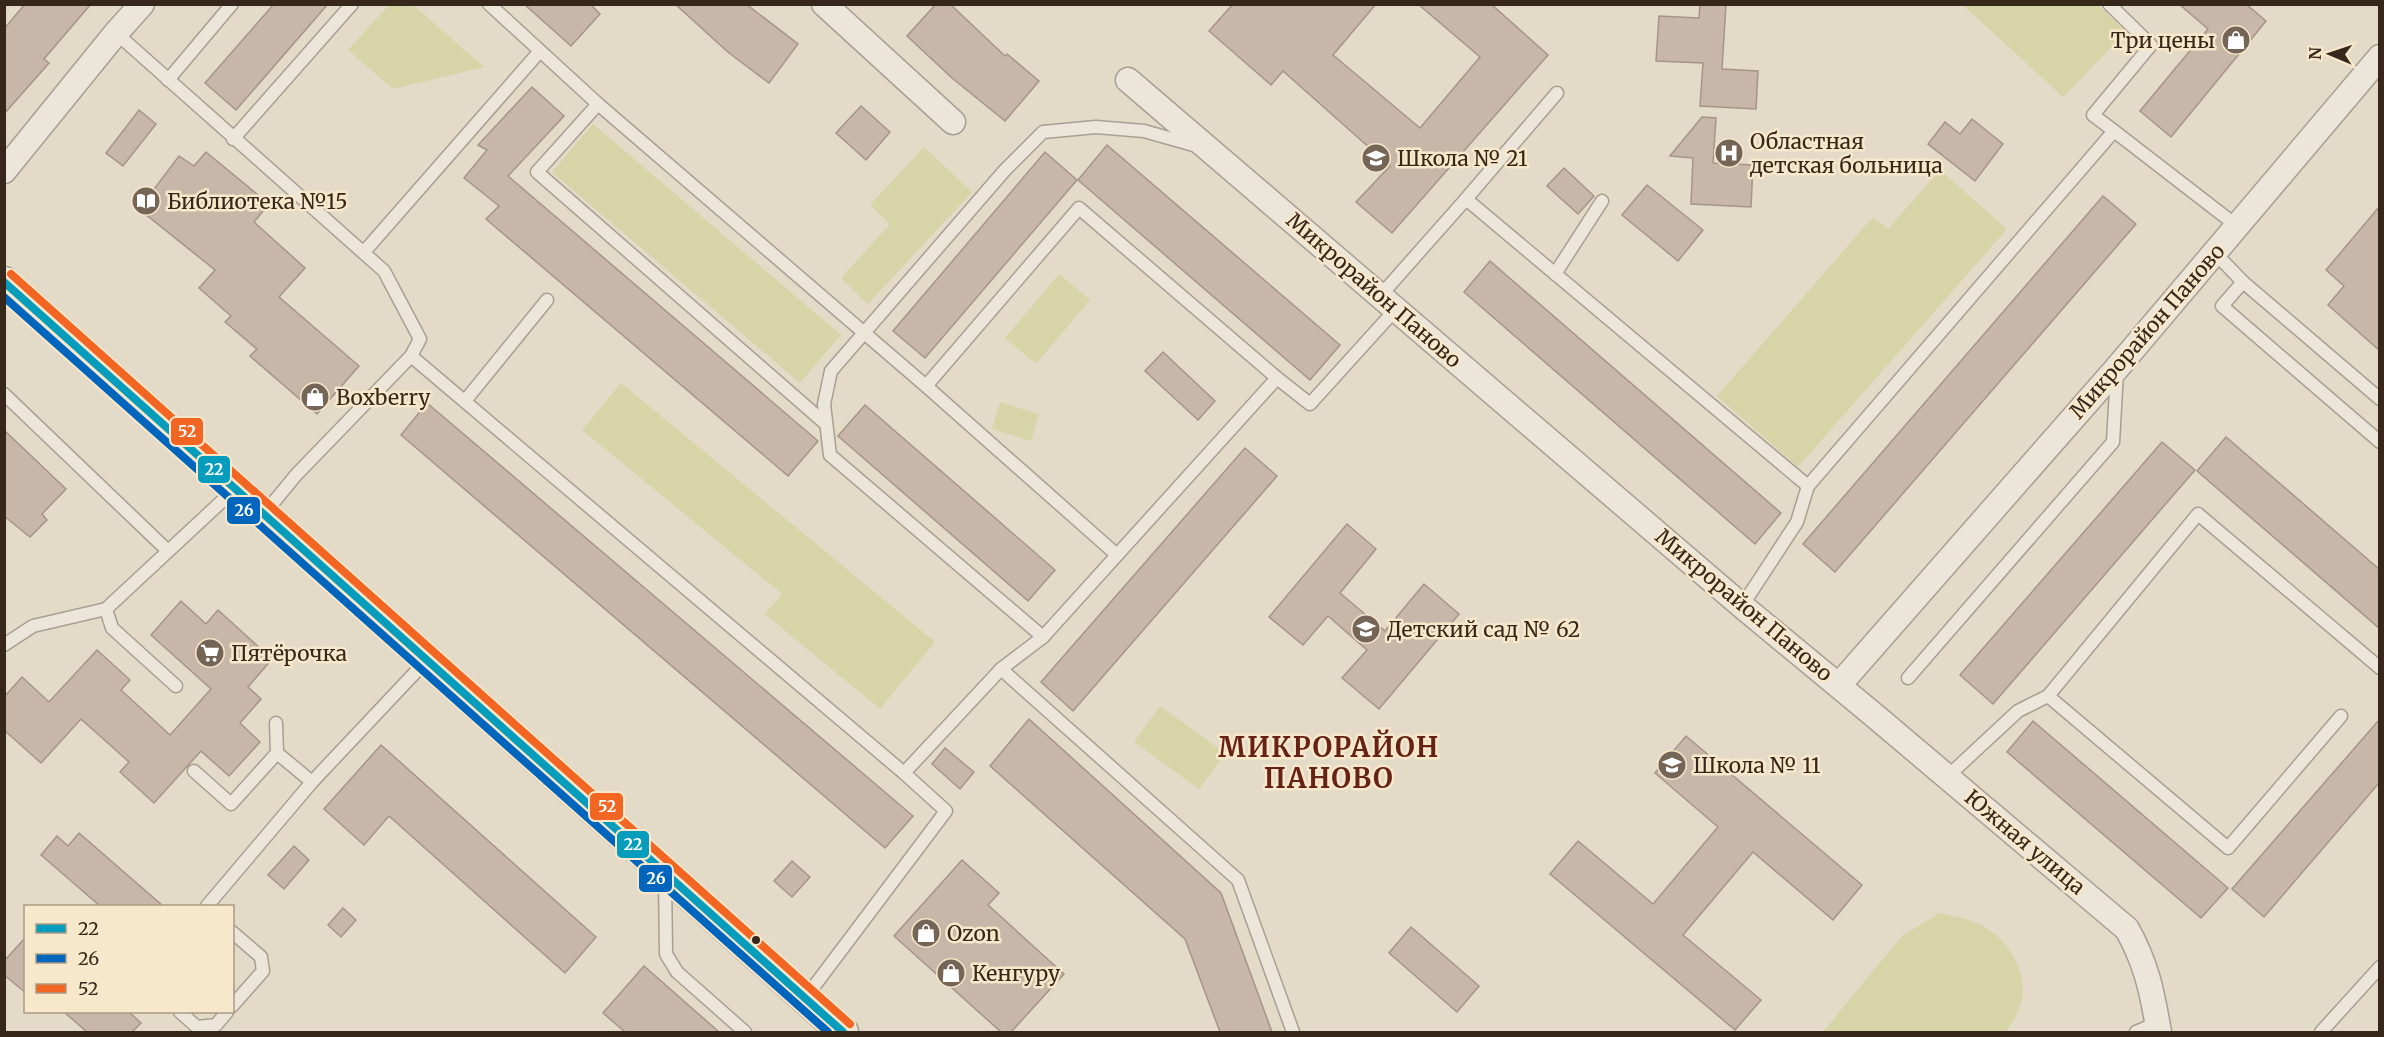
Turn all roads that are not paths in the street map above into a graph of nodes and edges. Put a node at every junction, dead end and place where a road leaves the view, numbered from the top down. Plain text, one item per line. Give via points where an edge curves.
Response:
1 (142, 4) edge
2 (232, 4) edge
3 (352, 4) edge
4 (489, 4) edge
5 (824, 4) edge
6 (2109, 4) edge
7 (116, 33) junction
8 (540, 51) junction
9 (2379, 60) edge
10 (168, 80) junction
11 (1128, 80) dead end
12 (1557, 93) dead end
13 (598, 104) junction
14 (953, 122) dead end
15 (2114, 131) junction
16 (233, 139) junction
17 (1212, 151) junction
18 (4, 171) edge
19 (1466, 199) junction
20 (1602, 201) dead end
21 (2237, 226) junction
22 (364, 252) junction
23 (2215, 253) junction
24 (1555, 274) junction
25 (4, 282) edge
26 (2243, 282) junction
27 (547, 300) dead end
28 (1388, 302) junction
29 (863, 333) junction
30 (411, 356) junction
31 (2117, 368) junction
32 (1276, 378) junction
33 (926, 386) junction
34 (4, 394) edge
35 (2379, 399) edge
36 (465, 401) junction
37 (826, 424) junction
38 (2379, 442) edge
39 (1808, 486) junction
40 (235, 489) junction
41 (263, 515) junction
42 (168, 551) junction
43 (1117, 555) junction
44 (1742, 606) junction
45 (106, 609) junction
46 (1043, 637) junction
47 (4, 645) edge
48 (426, 662) junction
49 (2379, 668) edge
50 (1001, 669) junction
51 (1908, 678) dead end
52 (176, 686) dead end
53 (1839, 686) junction
54 (2048, 696) junction
55 (2341, 716) dead end
56 (276, 723) dead end
57 (277, 753) junction
58 (194, 771) dead end
59 (904, 773) junction
60 (1947, 777) junction
61 (312, 782) junction
62 (665, 872) junction
63 (208, 905) edge
64 (234, 934) edge
65 (2379, 967) edge
66 (805, 998) junction
67 (234, 1004) edge
68 (182, 1013) edge
69 (226, 1013) edge
70 (2151, 1029) edge
71 (745, 1032) edge
72 (843, 1032) edge
73 (1293, 1032) edge
74 (2320, 1032) edge

1 - 7 street
2 - 10 lane
3 - 16 lane
4 - 8 lane
5 - 14 street
6 - 15 lane via 2151,45 2092,115
7 - 10 lane
7 - 18 street
8 - 13 lane
8 - 22 lane
9 - 21 street, Микрорайон Паново
10 - 16 lane
11 - 17 street, Микрорайон Паново
12 - 19 lane
13 - 29 lane
13 - 37 lane via 537,172
15 - 21 lane
15 - 39 lane
16 - 22 lane
17 - 28 street, Микрорайон Паново
17 - 29 lane via 1144,131 1096,127 1043,132
19 - 24 lane
19 - 28 lane
20 - 24 lane
21 - 23 street, Микрорайон Паново
22 - 30 lane via 384,271 420,339
23 - 26 lane
23 - 31 street, Микрорайон Паново
24 - 39 lane
25 - 40 street
26 - 35 lane
26 - 38 lane via 2222,306
27 - 36 lane
28 - 32 lane via 1310,404
28 - 44 street, Микрорайон Паново
29 - 33 lane
29 - 37 lane via 831,371 824,404
30 - 36 lane
30 - 41 lane via 296,475
31 - 51 lane via 2113,442
31 - 53 street, Микрорайон Паново
32 - 33 lane via 1079,208
32 - 43 lane
33 - 43 lane
34 - 42 lane
36 - 59 lane
37 - 46 lane via 830,455
39 - 44 lane via 1797,522
40 - 41 street
40 - 42 lane
41 - 48 street
42 - 45 lane
43 - 46 lane
44 - 53 street, Микрорайон Паново
45 - 47 lane via 33,626
45 - 52 lane via 112,628
46 - 50 lane
48 - 61 lane
48 - 62 street
49 - 54 lane via 2198,514
50 - 59 lane
50 - 73 lane via 1238,880
53 - 60 street, Южная улица
54 - 55 lane via 2228,848
54 - 60 lane via 2018,711
56 - 57 lane
57 - 58 lane via 231,804
57 - 61 lane
59 - 66 lane via 946,811
60 - 70 street, Южная улица via 2127,929 2151,983
61 - 63 lane
62 - 66 street
62 - 71 lane via 666,954 677,972
64 - 67 lane via 261,957 262,971
65 - 74 lane
66 - 72 street
68 - 69 lane via 197,1027 216,1025

